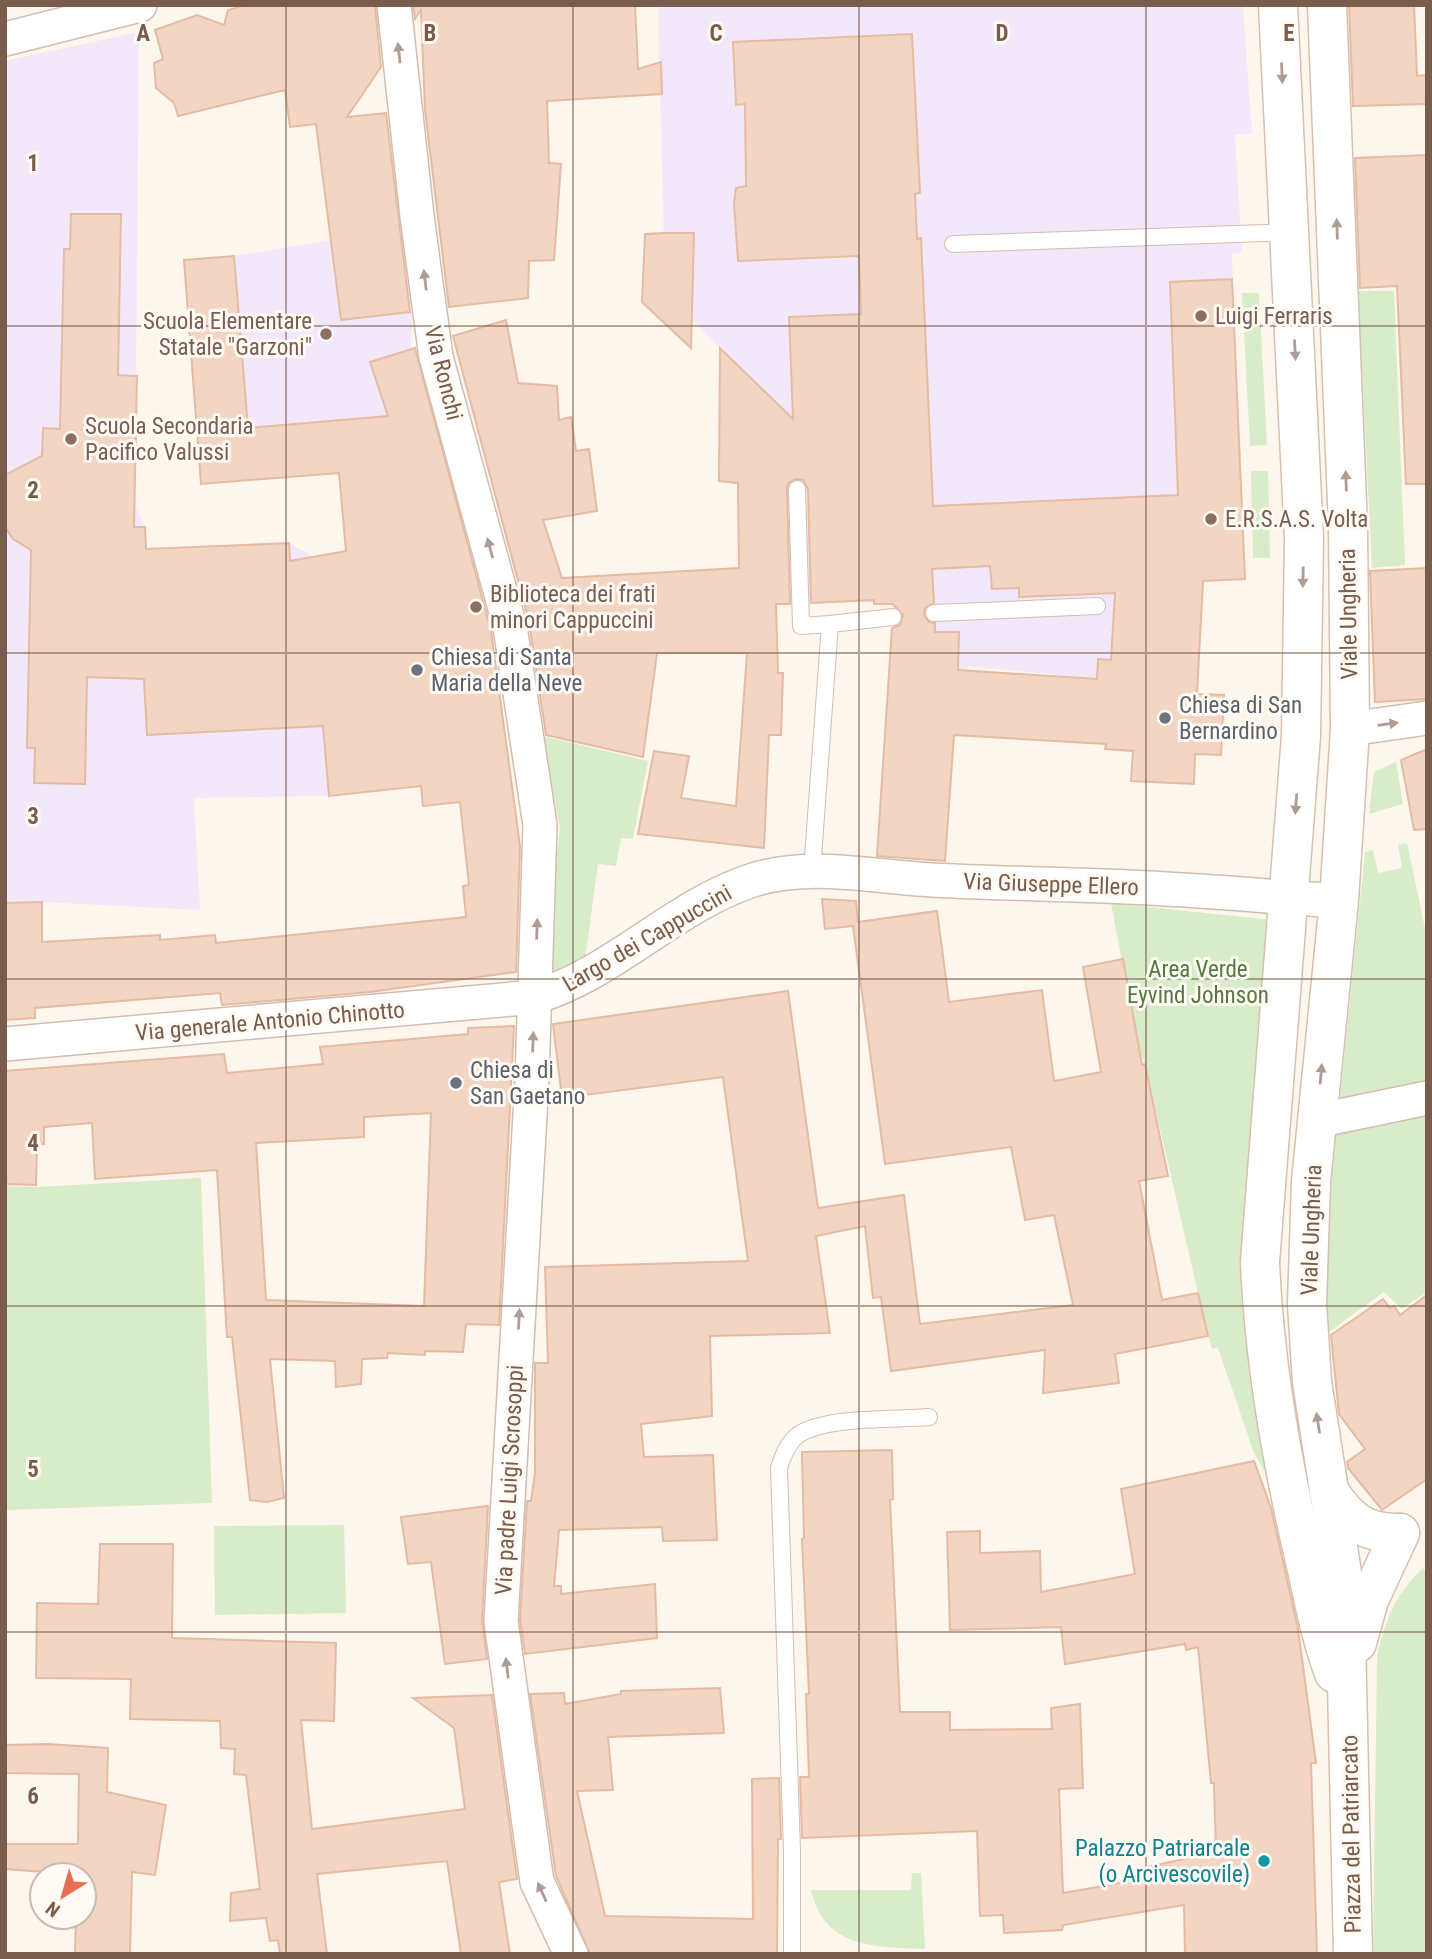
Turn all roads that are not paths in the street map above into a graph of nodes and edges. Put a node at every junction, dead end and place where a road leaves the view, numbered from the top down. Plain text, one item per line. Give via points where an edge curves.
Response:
1 (140, 5) edge
2 (394, 5) edge
3 (1278, 5) edge
4 (1327, 5) edge
5 (5, 39) edge
6 (1290, 232) junction
7 (953, 244) dead end
8 (1339, 285) junction
9 (1292, 288) junction
10 (797, 489) dead end
11 (1097, 606) dead end
12 (934, 613) dead end
13 (893, 617) dead end
14 (830, 624) junction
15 (1427, 718) edge
16 (1350, 729) junction
17 (526, 735) joint
18 (812, 871) junction
19 (1290, 898) junction
20 (1339, 901) junction
21 (535, 997) junction
22 (5, 1044) edge
23 (1427, 1098) edge
24 (1317, 1121) junction
25 (929, 1417) dead end
26 (1329, 1491) junction
27 (1413, 1523) edge
28 (1303, 1550) junction
29 (1343, 1574) junction
30 (1342, 1683) junction
31 (571, 1954) edge
32 (792, 1954) edge
33 (1353, 1954) edge

1 - 5 street
17 -> 2 street, Via Ronchi via 510,627 436,357
3 -> 6 street, Viale Ungheria
8 -> 4 street, Viale Ungheria
6 - 7 lane
6 - 9 street, Viale Ungheria
8 - 9 street
16 -> 8 street, Viale Ungheria
9 -> 19 street, Viale Ungheria via 1304,540 1301,736
10 - 14 lane via 801,626
11 - 12 lane
13 - 14 lane
14 - 18 lane
16 -> 15 street
16 - 20 street, Viale Ungheria
21 -> 17 street, Largo dei Cappuccini via 540,825
18 - 19 street, Via Giuseppe Ellero
18 - 21 street, Largo dei Cappuccini via 755,880 722,892 580,980
19 - 20 street
19 - 28 street, Viale Ungheria via 1260,1262 1271,1399
24 -> 20 street, Viale Ungheria
21 - 22 street, Via generale Antonio Chinotto
31 -> 21 street, Via padre Luigi Scrosoppi via 537,1882 501,1622
23 - 24 street
26 -> 24 street, Viale Ungheria via 1312,1382 1307,1304
25 - 32 lane via 813,1427 786,1449 779,1468
26 - 27 street via 1360,1527 1384,1534
26 - 29 street, Viale Ungheria
27 - 29 street
27 - 30 street via 1369,1600
28 - 29 street
28 - 30 street, Piazza del Patriarcato
29 - 30 street, Piazza del Patriarcato
30 - 33 street, Piazza del Patriarcato

